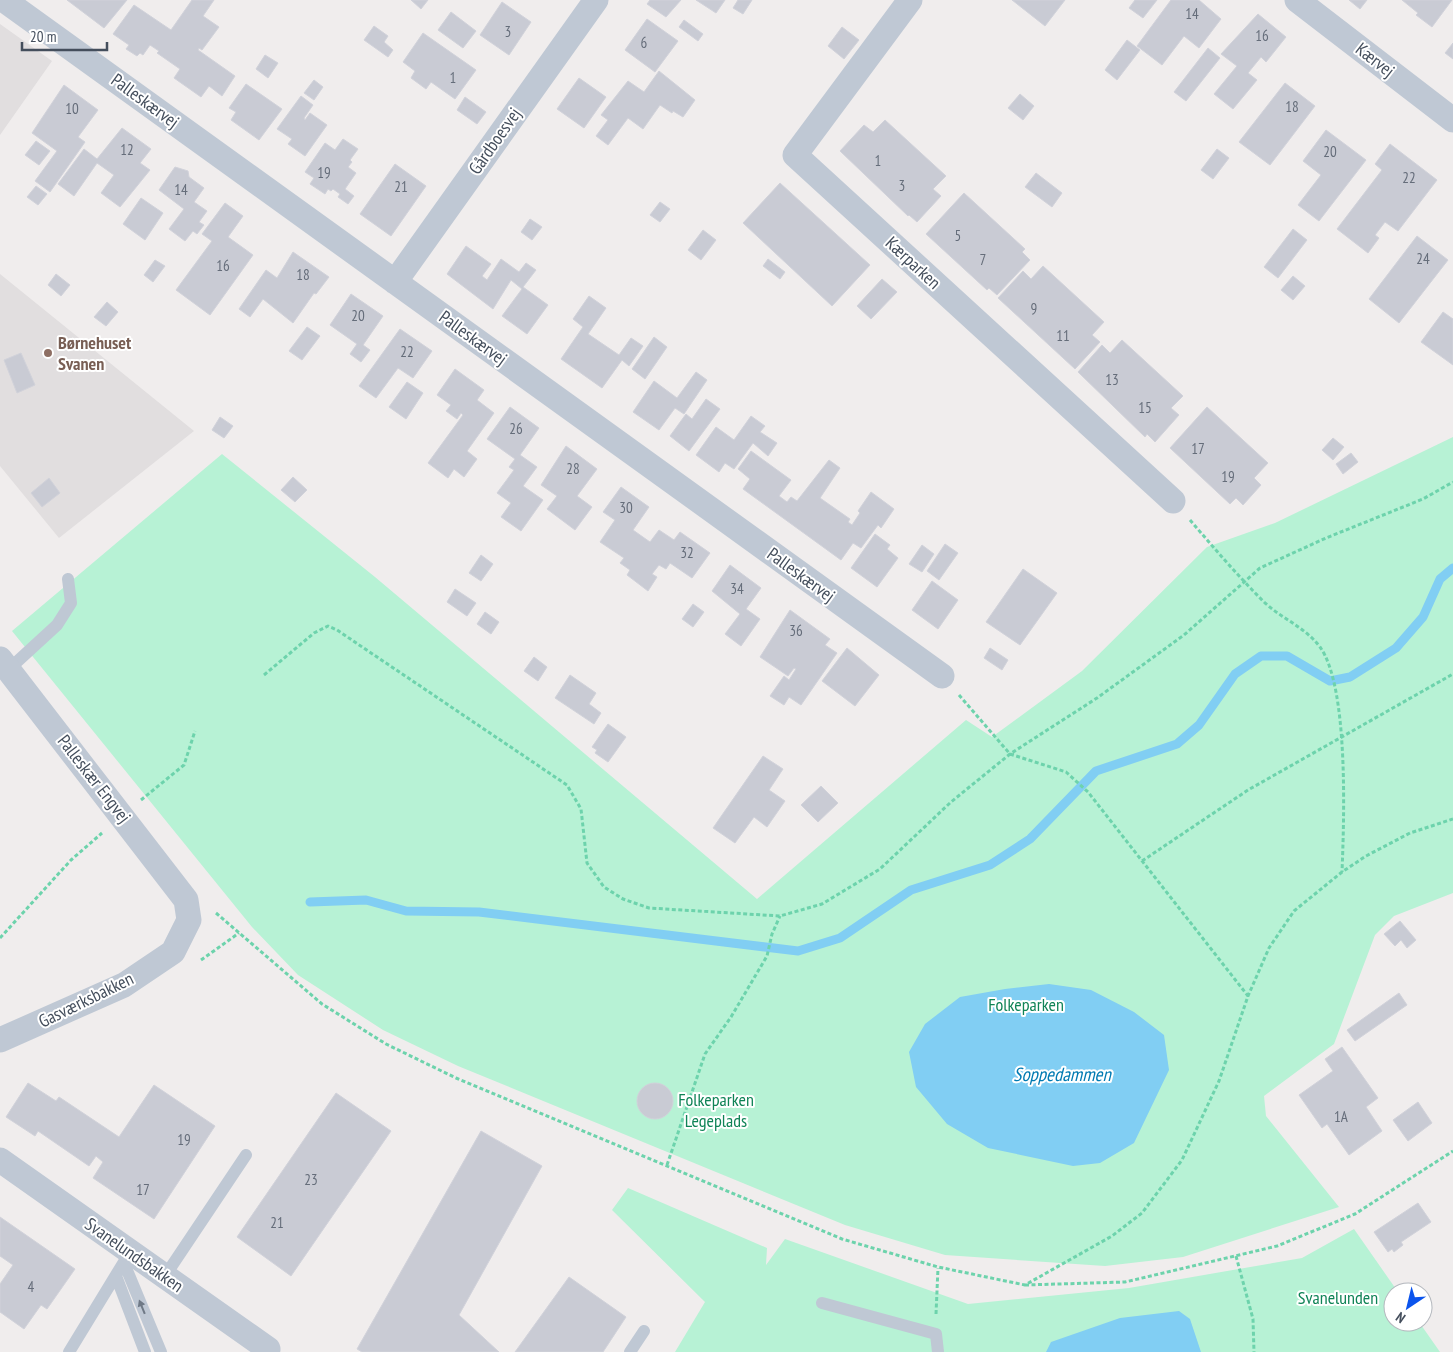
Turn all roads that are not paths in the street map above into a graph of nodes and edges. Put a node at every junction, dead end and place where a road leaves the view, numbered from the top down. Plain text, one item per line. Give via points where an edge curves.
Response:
1 (596, 0) edge
2 (910, 0) edge
3 (1297, 0) edge
4 (8, 1) edge
5 (1453, 120) edge
6 (395, 282) junction
7 (1173, 501) road end
8 (68, 579) dead end
9 (4, 665) edge
10 (942, 676) road end
11 (186, 900) joint
12 (0, 1040) edge
13 (246, 1155) dead end
14 (0, 1160) edge
15 (127, 1257) junction
16 (116, 1276) junction
17 (165, 1276) junction
18 (822, 1302) dead end
19 (644, 1331) dead end
20 (268, 1351) edge
21 (68, 1352) edge
22 (145, 1352) edge
23 (161, 1352) edge
24 (630, 1352) edge
25 (938, 1352) edge

1 - 6 street, Gårdboesvej
2 - 7 street, Kærparken via 795,154
3 - 5 street, Kærvej
4 - 6 street, Palleskærvej
6 - 10 street, Palleskærvej
8 - 9 lane via 71,603 57,625
9 - 11 street, Palleskær Engvej
11 - 12 street, Gasværksbakken via 188,920 173,952 124,985
13 - 17 lane
14 - 15 street, Svanelundsbakken
15 - 16 lane
15 - 17 street, Svanelundsbakken
23 -> 15 lane
16 - 21 lane
16 - 22 lane
17 - 20 street, Svanelundsbakken
18 - 25 lane via 936,1334
19 - 24 lane

